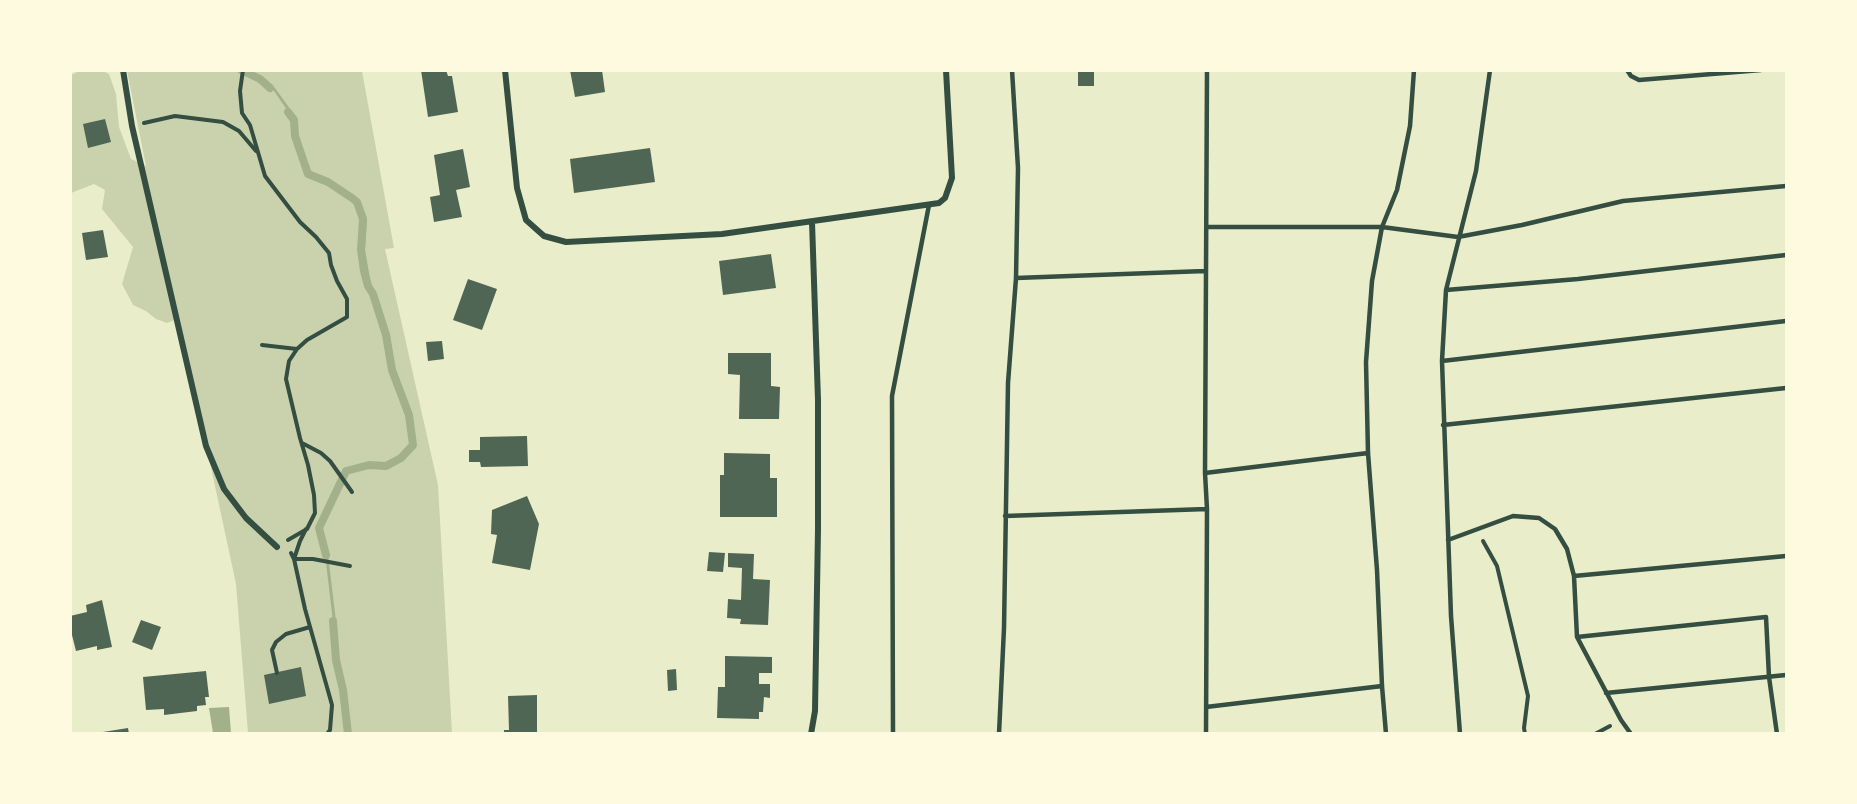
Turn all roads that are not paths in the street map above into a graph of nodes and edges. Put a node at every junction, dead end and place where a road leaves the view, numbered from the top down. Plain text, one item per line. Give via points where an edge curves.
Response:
1 (123, 70) edge
2 (505, 70) edge
3 (946, 70) edge
4 (1012, 70) edge
5 (1208, 70) edge
6 (1414, 70) edge
7 (1490, 70) edge
8 (1627, 70) edge
9 (1761, 70) edge
10 (1786, 186) edge
11 (930, 205) junction
12 (812, 222) junction
13 (1382, 226) junction
14 (1207, 227) junction
15 (1458, 237) junction
16 (1786, 255) edge
17 (1205, 271) junction
18 (1016, 278) junction
19 (1446, 290) junction
20 (1786, 321) edge
21 (1442, 361) junction
22 (1786, 388) edge
23 (1443, 425) junction
24 (1368, 453) junction
25 (1205, 473) junction
26 (1207, 509) junction
27 (1005, 516) junction
28 (1448, 540) junction
29 (277, 547) road end
30 (1786, 556) edge
31 (1574, 576) junction
32 (1577, 637) junction
33 (1786, 675) edge
34 (1769, 676) junction
35 (1382, 686) junction
36 (1606, 693) junction
37 (1206, 707) junction
38 (811, 734) edge
39 (893, 734) edge
40 (999, 734) edge
41 (1206, 734) edge
42 (1386, 734) edge
43 (1460, 734) edge
44 (1631, 734) edge
45 (1777, 734) edge

1 - 29 street via 132,126 206,446 224,489 246,519
2 - 12 street via 517,188 526,220 544,236 566,242 722,234
3 - 11 street via 952,178 945,198
4 - 18 lane via 1018,168
5 - 14 lane
6 - 13 lane via 1410,126 1399,179
7 - 15 lane via 1476,171
8 - 9 lane via 1639,80
10 - 15 lane via 1623,201
11 - 12 street
11 - 39 lane via 892,396
12 - 38 street via 818,470 815,711
13 - 14 lane
13 - 15 lane
13 - 24 lane via 1372,281 1366,363
14 - 17 lane
15 - 19 lane
16 - 19 lane
17 - 18 lane
17 - 25 lane
18 - 27 lane via 1008,383
19 - 21 lane
20 - 21 lane
21 - 23 lane
22 - 23 lane
23 - 28 lane
24 - 25 lane
24 - 35 lane
25 - 26 lane
26 - 27 lane
26 - 37 lane
27 - 40 lane
28 - 31 lane via 1512,516 1539,518 1556,529 1567,549
28 - 43 lane
30 - 31 lane
31 - 32 lane
32 - 34 lane via 1766,617
32 - 36 lane
33 - 34 lane
34 - 36 lane
34 - 45 lane
35 - 37 lane
35 - 42 lane
36 - 44 lane
37 - 41 lane

